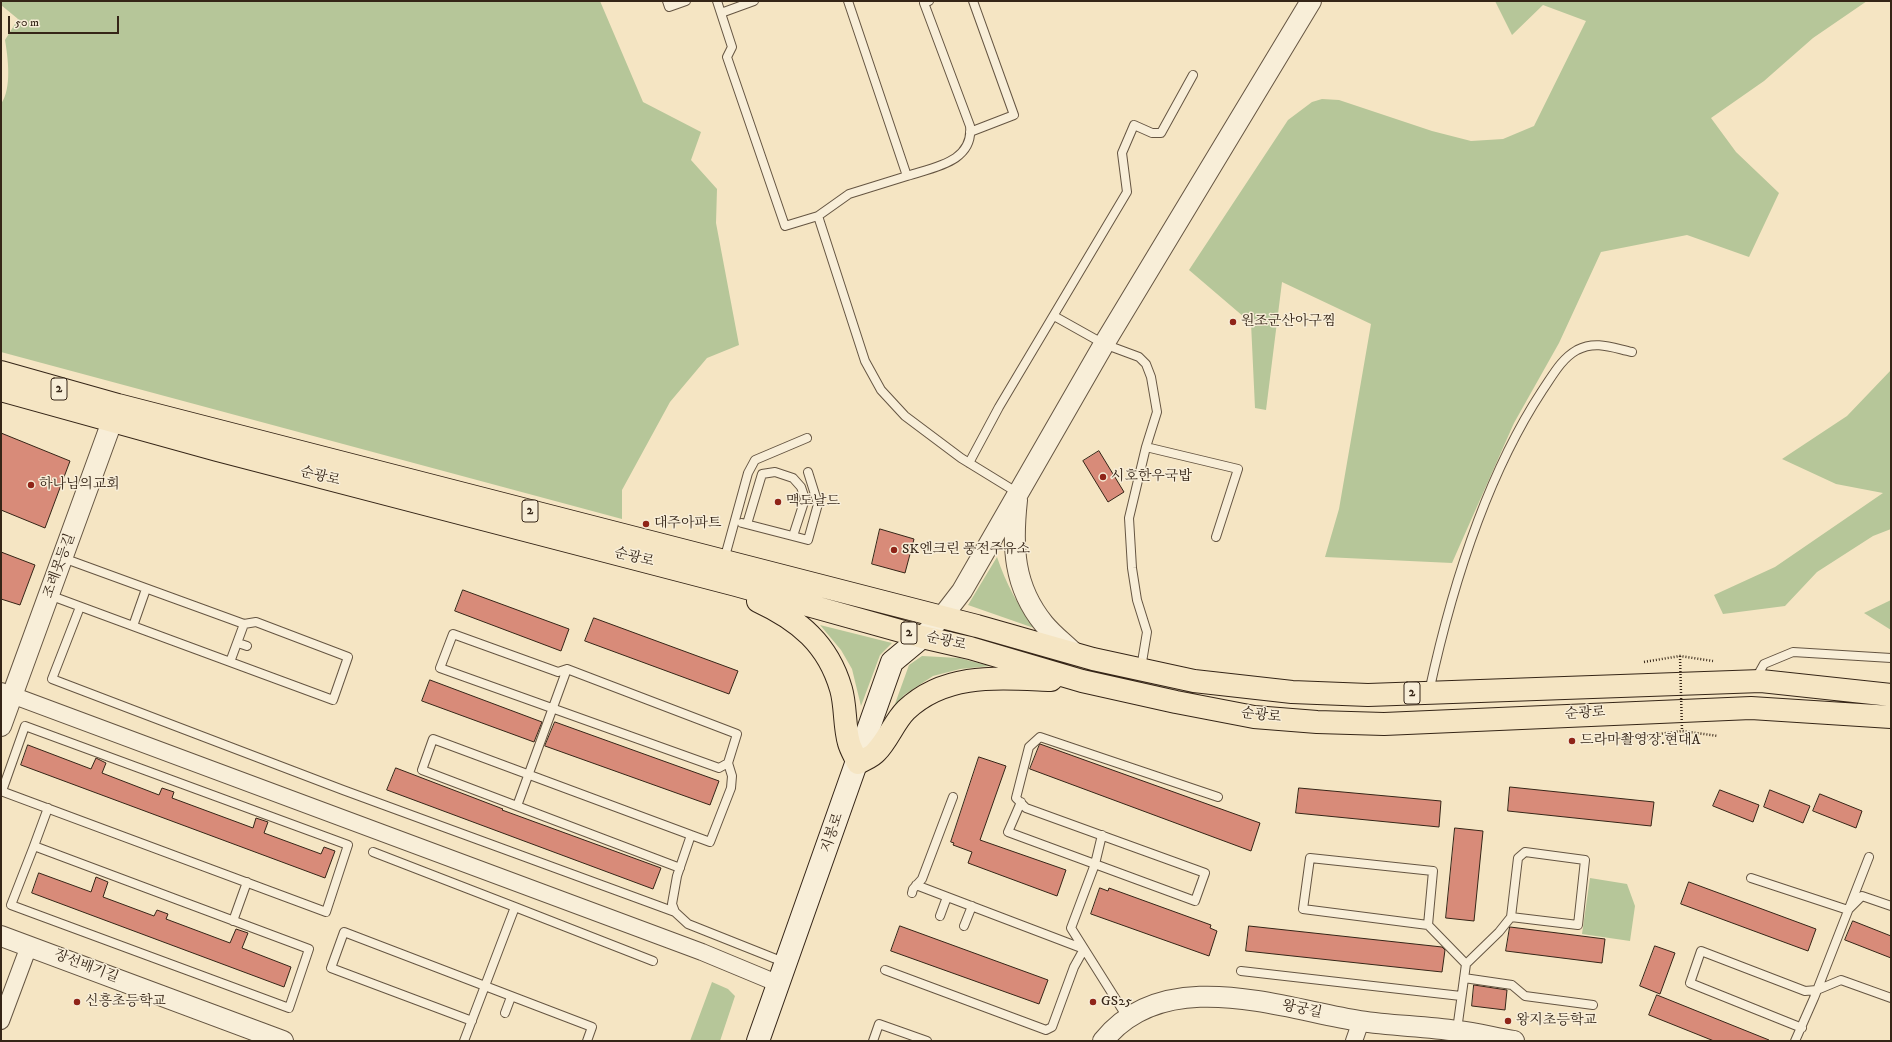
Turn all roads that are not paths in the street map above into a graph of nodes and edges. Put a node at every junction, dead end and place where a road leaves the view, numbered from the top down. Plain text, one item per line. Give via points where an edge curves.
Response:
1 (667, 1) edge
2 (686, 1) edge
3 (717, 1) edge
4 (754, 1) edge
5 (848, 1) edge
6 (929, 1) edge
7 (973, 1) edge
8 (1311, 1) edge
9 (721, 13) junction
10 (1193, 75) dead end
11 (970, 132) junction
12 (907, 176) junction
13 (818, 216) junction
14 (1054, 316) junction
15 (1104, 344) junction
16 (1632, 352) dead end
17 (1, 372) edge
18 (1, 390) edge
19 (115, 414) junction
20 (807, 438) dead end
21 (1146, 447) junction
22 (969, 463) junction
23 (808, 472) dead end
24 (1018, 493) junction
25 (735, 521) junction
26 (746, 524) junction
27 (793, 536) junction
28 (1216, 537) dead end
29 (63, 558) junction
30 (723, 561) junction
31 (736, 585) junction
32 (146, 589) junction
33 (49, 595) junction
34 (80, 606) junction
35 (942, 617) junction
36 (244, 624) junction
37 (133, 626) junction
38 (922, 637) junction
39 (238, 643) junction
40 (247, 646) dead end
41 (1075, 654) junction
42 (1891, 658) edge
43 (230, 662) junction
44 (567, 669) junction
45 (1141, 670) junction
46 (1082, 681) junction
47 (1754, 681) junction
48 (1429, 692) junction
49 (7, 693) edge
50 (1891, 694) edge
51 (553, 709) junction
52 (1891, 717) edge
53 (1, 726) edge
54 (728, 763) junction
55 (858, 763) junction
56 (529, 775) junction
57 (1, 791) edge
58 (953, 797) dead end
59 (1218, 797) dead end
60 (1021, 802) junction
61 (517, 806) junction
62 (48, 808) junction
63 (692, 835) junction
64 (1102, 835) junction
65 (34, 846) junction
66 (373, 852) dead end
67 (1869, 857) dead end
68 (1095, 864) junction
69 (680, 868) junction
70 (1751, 878) dead end
71 (247, 882) junction
72 (916, 885) junction
73 (912, 892) dead end
74 (947, 896) junction
75 (972, 906) junction
76 (1891, 906) edge
77 (515, 907) junction
78 (1848, 910) junction
79 (675, 912) junction
80 (940, 916) dead end
81 (1511, 917) junction
82 (233, 921) junction
83 (1428, 925) junction
84 (964, 926) dead end
85 (1, 936) edge
86 (29, 946) junction
87 (1084, 949) junction
88 (653, 961) dead end
89 (787, 963) junction
90 (1466, 964) junction
91 (885, 970) dead end
92 (1241, 971) dead end
93 (1464, 978) junction
94 (779, 984) junction
95 (485, 987) junction
96 (1817, 990) junction
97 (1461, 996) junction
98 (511, 997) junction
99 (1891, 998) edge
100 (1593, 1005) dead end
101 (505, 1013) dead end
102 (1127, 1017) junction
103 (1, 1020) edge
104 (472, 1021) junction
105 (1361, 1021) junction
106 (1802, 1028) junction
107 (1457, 1031) junction
108 (282, 1041) edge
109 (464, 1041) edge
110 (587, 1041) edge
111 (758, 1041) edge
112 (873, 1041) edge
113 (927, 1041) edge
114 (1103, 1041) edge
115 (1354, 1041) edge
116 (1514, 1041) edge
117 (1795, 1041) edge

1 - 2 lane via 669,7
3 - 9 lane
4 - 9 lane
5 - 12 lane
6 - 11 lane via 924,3
7 - 11 lane via 1014,115
8 - 15 street
9 - 13 lane via 732,47 727,57 785,226
10 - 14 lane via 1161,132 1152,133 1134,125 1122,153 1127,192
11 - 12 lane via 967,146 959,157
12 - 13 lane via 849,194
13 - 22 lane via 865,361 881,390 906,416
14 - 15 lane
14 - 22 lane via 999,407
15 - 21 lane via 1140,357 1146,364 1158,407
15 - 24 street
16 - 48 lane via 1596,343 1578,349 1564,358 1529,411 1495,480 1459,575
17 - 19 main road, 순광로 / 2
18 - 19 main road, 순광로 / 2
19 - 29 street, 조례못등길
19 - 30 main road, 순광로 / 2
19 - 31 main road, 순광로 / 2
20 - 25 lane via 755,460 748,473
21 - 28 lane via 1238,469
21 - 45 lane via 1129,518 1137,600 1147,632
22 - 24 lane
23 - 27 lane via 818,504 808,540
24 - 35 street via 960,593
24 - 41 street via 1014,533 1017,572 1025,596 1044,624
25 - 26 lane
25 - 30 lane
26 - 27 lane
26 - 27 lane via 762,474 775,472 793,478 801,487 805,500
29 - 32 lane
29 - 33 street, 조례못등길
30 - 35 main road, 순광로 / 2
31 - 38 main road, 순광로 / 2
31 - 55 main road via 755,600 784,613 809,633 829,661 841,688 849,742
32 - 36 lane
32 - 37 lane via 143,609
33 - 34 lane
33 - 49 street, 조례못등길
34 - 37 lane
34 - 79 lane via 52,679 343,790
35 - 38 street
35 - 41 main road, 순광로 / 2
36 - 39 lane
36 - 43 lane via 256,622 348,657 334,700
37 - 43 lane
38 - 46 main road, 순광로 / 2 via 970,648
38 - 55 main road, 지봉로 via 892,662
39 - 40 lane
39 - 43 lane
41 - 45 main road, 순광로 / 2
42 - 47 lane via 1793,652 1764,664
44 - 51 lane
44 - 51 lane via 558,672 454,634 440,668
44 - 54 lane via 737,734
45 - 48 main road, 순광로 / 2 via 1194,681 1292,692 1368,695
46 - 52 main road, 순광로 / 2 via 1254,717 1318,722 1384,724 1751,708
46 - 55 main road via 980,679 948,684 921,698 906,711 876,753
47 - 48 main road, 순광로 / 2
47 - 50 main road, 순광로 / 2
49 - 53 street, 조례못등길
49 - 94 street via 702,952
51 - 54 lane via 719,768
51 - 56 lane
54 - 63 lane via 732,776 731,788 710,842
55 - 89 main road, 지봉로
56 - 61 lane
56 - 61 lane via 433,739 422,770
56 - 63 lane
57 - 62 lane
57 - 71 lane via 25,726 348,845 326,912
58 - 72 lane via 922,879
59 - 60 lane via 1040,737 1029,747 1016,798
60 - 64 lane via 1026,808
60 - 68 lane via 1008,832
61 - 69 lane
62 - 65 lane
62 - 71 lane
63 - 69 lane
64 - 68 lane
64 - 68 lane via 1205,873 1195,901
65 - 82 lane
65 - 82 lane via 11,905 289,1008 309,949
66 - 77 lane
67 - 78 lane
68 - 87 lane via 1071,928
69 - 79 lane via 672,904
70 - 78 lane
71 - 82 lane
72 - 73 lane
72 - 74 lane
74 - 75 lane
74 - 80 lane
75 - 84 lane
75 - 87 lane
76 - 78 lane via 1862,896
77 - 88 lane
77 - 95 lane
78 - 96 lane
79 - 89 lane via 688,924
81 - 81 lane via 1518,858 1525,852 1585,860 1578,925
81 - 90 lane
83 - 83 lane via 1433,871 1310,858 1303,909
83 - 90 lane
85 - 86 street, 장선배기길
86 - 103 street
86 - 108 street, 장선배기길
87 - 91 lane via 1074,967 1052,1027 1046,1030
87 - 102 lane
89 - 94 main road, 지봉로
90 - 93 lane
92 - 97 lane
93 - 97 lane
93 - 100 lane via 1512,985 1525,996
94 - 111 main road, 지봉로
95 - 98 lane
95 - 104 lane
95 - 104 lane via 344,932 331,968
96 - 99 lane via 1841,980
96 - 106 lane
96 - 106 lane via 1806,991 1701,951 1690,983
97 - 107 lane
98 - 101 lane
98 - 110 lane via 592,1027
102 - 105 street, 왕궁길 via 1165,1002 1214,997 1254,1000
102 - 114 street, 왕궁길
104 - 109 lane
105 - 107 street, 왕궁길
105 - 115 street
106 - 117 lane
107 - 116 street, 왕궁길
112 - 113 lane via 879,1024

